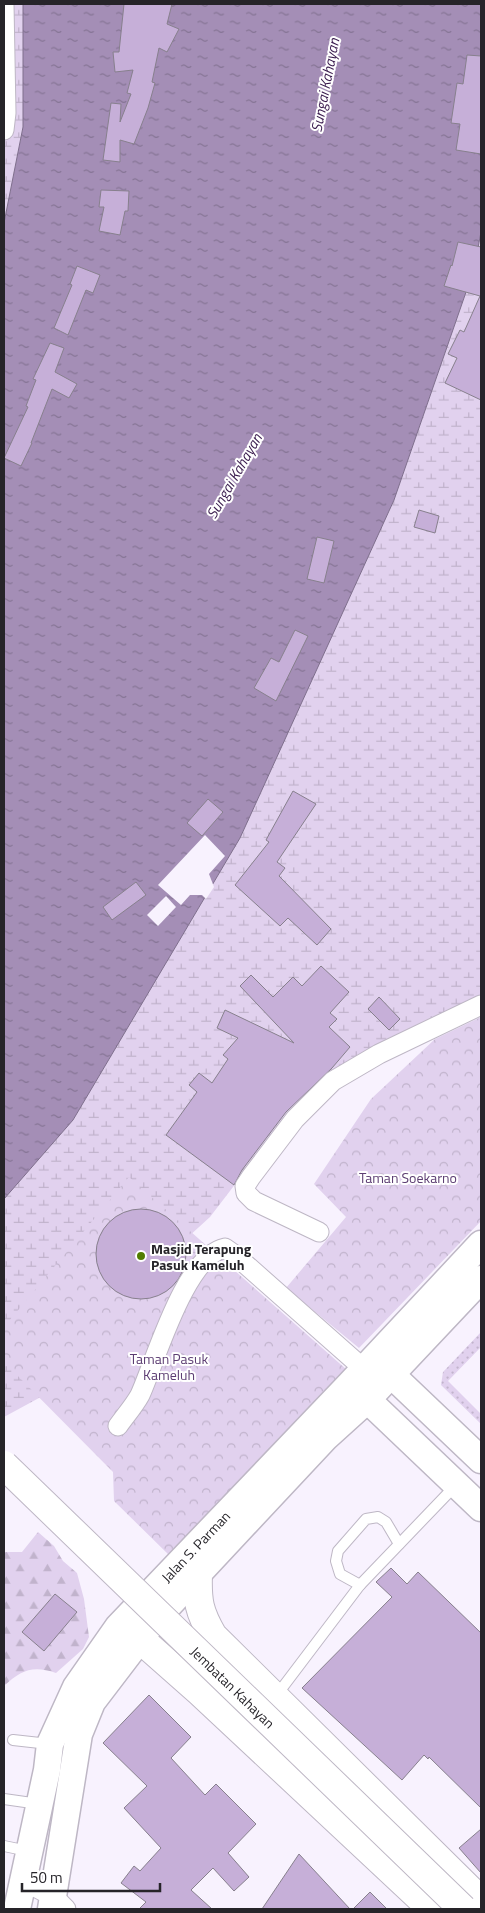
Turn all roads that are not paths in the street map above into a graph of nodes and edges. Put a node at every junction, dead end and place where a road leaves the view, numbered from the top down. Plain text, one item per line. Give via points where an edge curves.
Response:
1 (4, 4) edge
2 (4, 33) edge
3 (4, 130) edge
4 (481, 1005) edge
5 (319, 1232) dead end
6 (479, 1250) edge
7 (481, 1279) edge
8 (369, 1377) junction
9 (118, 1426) dead end
10 (481, 1460) edge
11 (4, 1464) edge
12 (456, 1484) junction
13 (481, 1508) edge
14 (399, 1544) junction
15 (198, 1574) junction
16 (360, 1585) junction
17 (140, 1639) junction
18 (244, 1669) junction
19 (200, 1692) junction
20 (275, 1698) junction
21 (13, 1740) dead end
22 (50, 1744) junction
23 (4, 1799) edge
24 (39, 1804) junction
25 (16, 1848) edge
26 (22, 1880) junction
27 (481, 1901) edge
28 (57, 1905) edge
29 (17, 1909) edge
30 (432, 1909) edge
31 (464, 1909) edge

1 - 2 street
2 - 3 street
4 - 5 street via 379,1054 333,1081 296,1118 251,1177 245,1186 246,1193 254,1201
6 - 8 main road, Jalan S. Parman
7 - 8 main road, Jalan S. Parman
8 - 9 street via 225,1248 209,1255 188,1286 168,1321 139,1396
8 - 10 main road
8 - 12 main road
8 - 15 main road, Jalan S. Parman via 326,1438
8 - 22 main road, Jalan S. Parman via 118,1626 76,1687
11 - 31 highway, Jembatan Kahayan, bridge
12 - 13 main road
12 - 14 lane
14 - 16 lane
14 - 16 lane via 386,1522 378,1517 366,1519 338,1551 336,1561 340,1574
15 - 17 main road, Jalan S. Parman
15 - 18 highway via 197,1601 202,1617 213,1636
16 - 20 lane
17 - 19 highway
17 - 28 main road, Jalan S. Parman via 92,1702 79,1734
18 - 19 highway via 223,1665 210,1670 200,1684
18 - 20 highway
19 - 30 highway
20 - 27 highway
21 - 22 lane
22 - 24 main road, Jalan S. Parman
23 - 24 lane
24 - 25 main road, Jalan S. Parman
25 - 26 main road, Jalan S. Parman
26 - 28 street
26 - 29 main road, Jalan S. Parman

